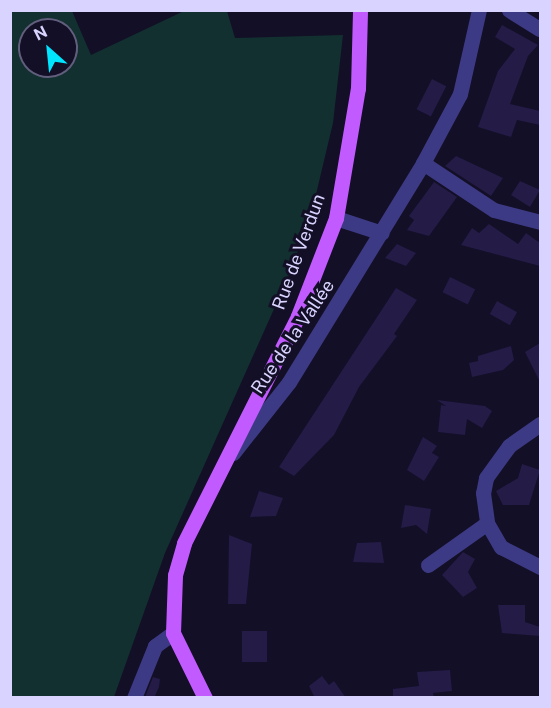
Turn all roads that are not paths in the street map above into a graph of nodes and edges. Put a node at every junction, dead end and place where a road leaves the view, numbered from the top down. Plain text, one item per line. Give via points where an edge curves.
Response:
1 (360, 10) edge
2 (479, 10) edge
3 (509, 10) edge
4 (540, 29) edge
5 (423, 163) junction
6 (336, 218) junction
7 (540, 222) edge
8 (382, 233) junction
9 (540, 424) edge
10 (230, 458) junction
11 (487, 523) junction
12 (428, 565) dead end
13 (540, 567) edge
14 (173, 633) junction
15 (134, 698) edge
16 (205, 698) edge

1 - 6 main road, Rue de Verdun via 358,88
2 - 5 street, Rue de la Vallée via 460,94
3 - 4 street
5 - 7 street via 494,210
5 - 8 street, Rue de la Vallée
6 - 8 street
6 - 10 main road, Rue de Verdun via 298,316
8 - 10 street, Rue de la Vallée via 289,382
9 - 11 street via 509,446 486,478
10 - 14 main road, Rue de Verdun via 184,543 172,593
11 - 12 street
11 - 13 street via 506,551
14 - 15 street via 155,646
14 - 16 main road

